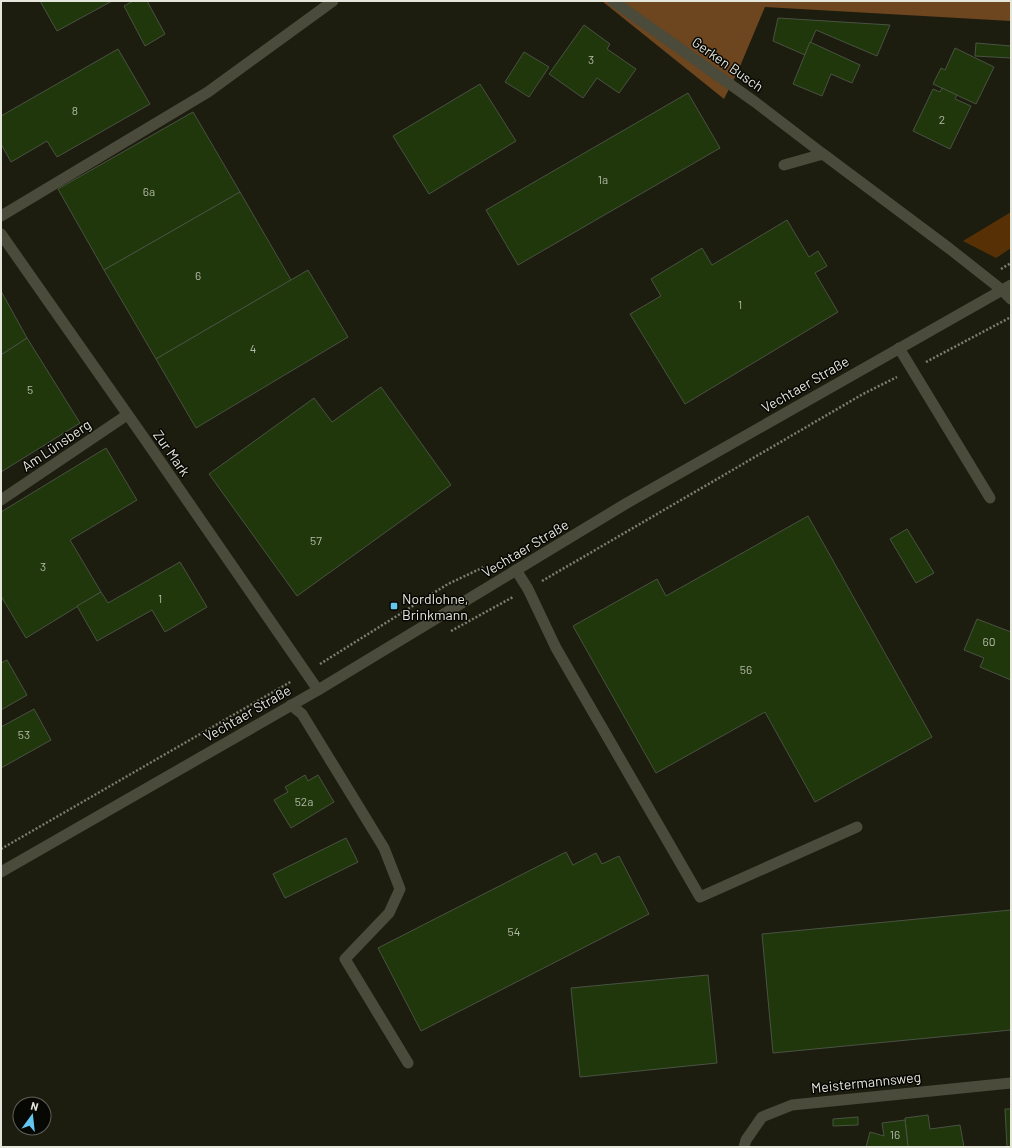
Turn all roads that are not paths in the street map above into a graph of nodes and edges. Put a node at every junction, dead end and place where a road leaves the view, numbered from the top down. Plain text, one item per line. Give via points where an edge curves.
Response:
1 (333, 1) edge
2 (613, 1) edge
3 (823, 154) junction
4 (784, 164) dead end
5 (1, 216) edge
6 (1, 234) edge
7 (1006, 288) edge
8 (1011, 299) edge
9 (899, 348) junction
10 (127, 415) junction
11 (990, 498) dead end
12 (1, 500) edge
13 (516, 570) junction
14 (318, 690) junction
15 (291, 705) junction
16 (857, 827) dead end
17 (1, 872) edge
18 (408, 1063) dead end
19 (1011, 1083) edge
20 (744, 1147) edge

1 - 5 main road via 208,92
2 - 3 main road, Gerken Busch
3 - 4 main road
3 - 7 main road, Gerken Busch
6 - 10 main road, Zur Mark
7 - 8 main road, Gerken Busch
7 - 9 main road, Vechtaer Straße
9 - 11 main road
9 - 13 main road, Vechtaer Straße
10 - 12 main road, Am Lünsberg
10 - 14 main road, Zur Mark
13 - 14 main road, Vechtaer Straße
13 - 16 main road via 528,589 556,648 700,897
14 - 15 main road, Vechtaer Straße
15 - 17 main road, Vechtaer Straße
15 - 18 main road via 302,714 384,848 400,889 389,913 345,959
19 - 20 main road, Meistermannsweg via 792,1105 762,1117

